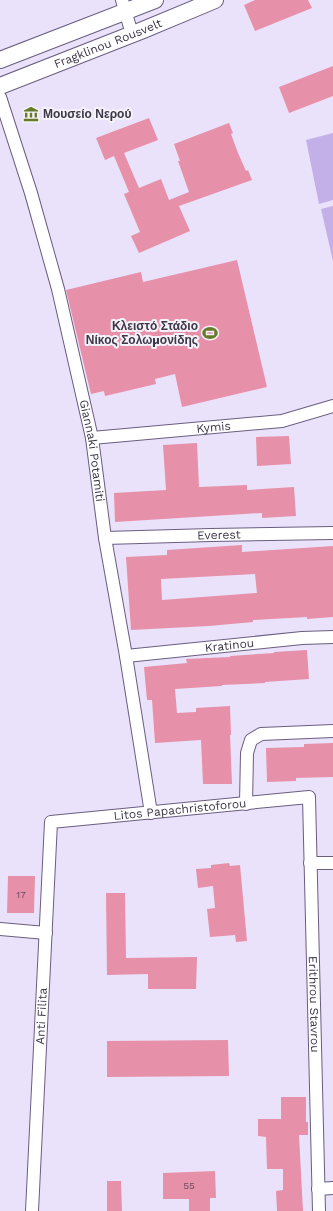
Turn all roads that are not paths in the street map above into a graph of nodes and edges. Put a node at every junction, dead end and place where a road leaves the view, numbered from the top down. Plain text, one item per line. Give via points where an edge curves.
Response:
1 (155, 0) edge
2 (215, 0) edge
3 (124, 6) edge
4 (132, 34) junction
5 (0, 60) edge
6 (0, 86) edge
7 (0, 96) edge
8 (333, 406) edge
9 (92, 438) junction
10 (333, 533) edge
11 (105, 538) junction
12 (333, 637) edge
13 (126, 656) junction
14 (333, 731) edge
15 (309, 798) joint
16 (246, 804) junction
17 (151, 813) junction
18 (51, 822) joint
19 (310, 863) junction
20 (333, 863) edge
21 (0, 929) edge
22 (46, 933) junction
23 (333, 1188) edge
24 (318, 1189) junction
25 (32, 1211) edge
26 (319, 1211) edge

1 - 3 main road, Fragklinou Rousvelt
2 - 4 main road, Fragklinou Rousvelt
3 - 4 street
3 - 5 main road, Fragklinou Rousvelt
4 - 6 main road, Fragklinou Rousvelt
7 - 9 street, Giannaki Potamiti via 58,289
8 - 9 street, Kymis via 282,421
9 - 11 street, Giannaki Potamiti
10 - 11 street, Everest
11 - 13 street, Giannaki Potamiti
12 - 13 street, Kratinou
13 - 17 street, Giannaki Potamiti
14 - 16 street via 261,734 251,740 247,753
15 - 16 street, Litos Papachristoforou
15 - 19 street, Erithrou Stavrou
16 - 17 street, Litos Papachristoforou
17 - 18 street, Litos Papachristoforou
18 - 22 street, Anti Filita
19 - 20 street
19 - 24 street, Erithrou Stavrou
21 - 22 street
22 - 25 street, Anti Filita
23 - 24 street
24 - 26 street, Erithrou Stavrou

